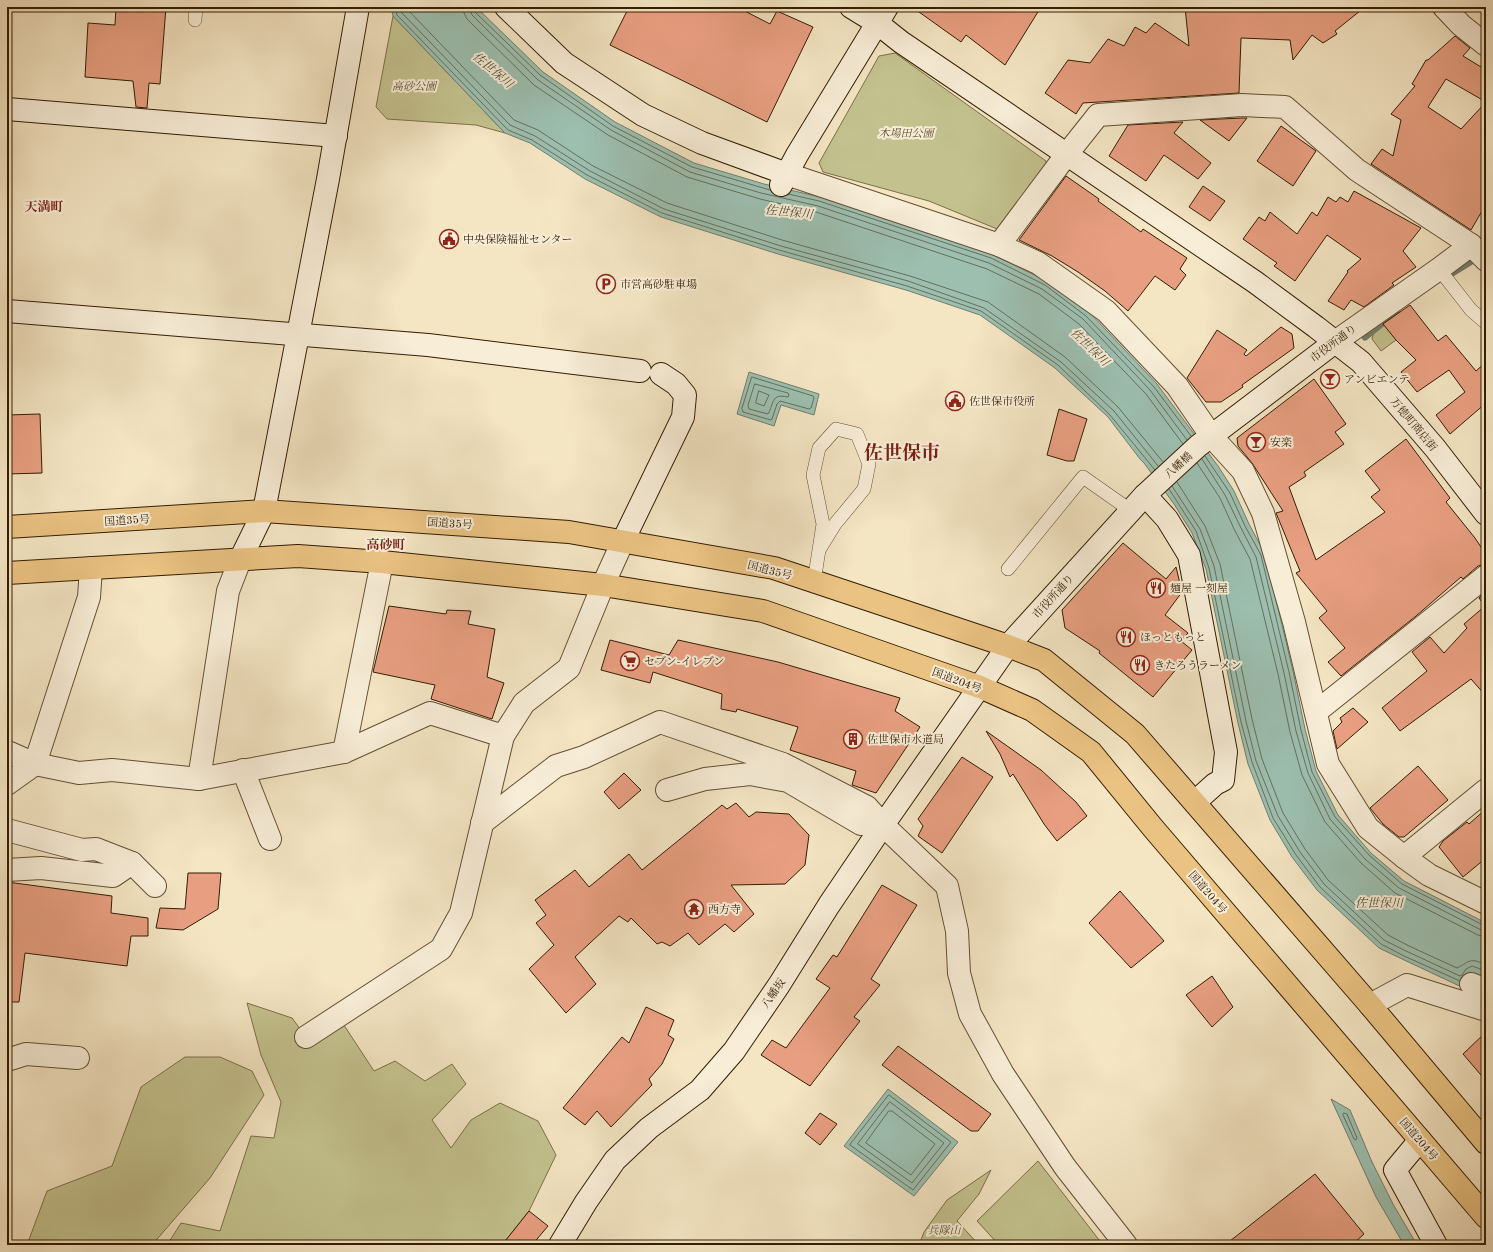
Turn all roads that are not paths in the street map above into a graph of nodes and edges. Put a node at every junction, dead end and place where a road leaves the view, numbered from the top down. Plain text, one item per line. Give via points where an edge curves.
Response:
1 (506, 7) edge
2 (851, 7) edge
3 (1444, 7) edge
4 (357, 8) edge
5 (882, 15) edge
6 (1486, 45) edge
7 (7, 109) edge
8 (336, 136) junction
9 (1067, 154) junction
10 (784, 179) junction
11 (1471, 245) junction
12 (999, 246) junction
13 (1486, 260) edge
14 (1439, 269) junction
15 (7, 310) edge
16 (1486, 323) edge
17 (299, 334) junction
18 (1335, 342) junction
19 (1205, 442) junction
20 (1144, 496) junction
21 (264, 511) junction
22 (1486, 514) edge
23 (7, 527) edge
24 (623, 541) junction
25 (819, 550) junction
26 (240, 560) junction
27 (382, 562) junction
28 (91, 568) junction
29 (1008, 569) dead end
30 (7, 573) edge
31 (1486, 576) edge
32 (814, 582) junction
33 (603, 585) junction
34 (1008, 646) junction
35 (980, 688) junction
36 (1316, 712) junction
37 (960, 716) joint
38 (503, 736) junction
39 (344, 752) junction
40 (7, 753) edge
41 (36, 764) junction
42 (243, 770) junction
43 (199, 778) junction
44 (7, 784) edge
45 (667, 790) dead end
46 (1486, 790) edge
47 (1195, 802) junction
48 (482, 823) junction
49 (883, 825) junction
50 (7, 830) edge
51 (270, 839) dead end
52 (1404, 857) junction
53 (132, 863) junction
54 (7, 870) edge
55 (155, 886) dead end
56 (1486, 903) edge
57 (1370, 1005) junction
58 (1486, 1010) edge
59 (306, 1037) dead end
60 (78, 1058) dead end
61 (7, 1060) edge
62 (1420, 1140) junction
63 (1486, 1142) edge
64 (1486, 1217) edge
65 (560, 1245) edge
66 (1126, 1245) edge
67 (1436, 1245) edge

1 - 10 street via 564,63 643,115
2 - 5 street, 万徳町商店街
3 - 6 street
4 - 8 street
5 - 9 street, 万徳町商店街 via 901,42
5 - 10 street
7 - 8 street
8 - 17 street
9 - 11 street via 1098,115 1242,104 1285,107 1356,170
9 - 12 street
9 - 18 street, 万徳町商店街 via 1254,282
10 - 12 street
11 - 13 street
11 - 14 street, 市役所通り
12 - 19 street via 1038,263 1106,311 1177,386
14 - 16 lane via 1471,310
14 - 18 street, 市役所通り
15 - 17 street
17 - 21 street
17 - 24 street via 428,345 650,373 676,384 685,395 683,416
18 - 19 street, 市役所通り
18 - 22 street, 万徳町商店街 via 1361,362 1435,448
19 - 20 street, 八幡橋
19 - 36 street via 1243,471 1263,513
20 - 29 lane via 1083,477
20 - 34 street, 市役所通り
20 - 47 street via 1167,519 1189,555 1226,752 1223,780
21 - 23 highway, 国道35号
21 - 24 highway, 国道35号 via 569,532
21 - 26 street
24 - 32 highway, 国道35号 via 774,568
24 - 33 street
25 - 25 lane via 823,524 813,475 819,448 836,429 857,434 869,464 864,489 835,524
25 - 32 lane
26 - 27 highway via 298,556
26 - 28 highway
26 - 43 street via 228,591
27 - 33 highway
27 - 39 street
28 - 30 highway
28 - 41 street via 89,597
31 - 36 street
32 - 34 highway, 国道35号
33 - 35 highway, 国道204号 via 763,611
33 - 38 street via 570,668 524,703
34 - 35 street, 市役所通り
34 - 47 highway via 1044,660 1135,734
35 - 37 street, 市役所通り
35 - 62 highway, 国道204号 via 1032,710 1091,752
36 - 52 street via 1328,764 1368,828
37 - 49 street, 八幡坂
38 - 39 street via 430,713
38 - 48 street
39 - 42 street
40 - 41 street
41 - 43 street via 79,773 112,770
41 - 44 street
42 - 43 street
42 - 51 street
45 - 49 street via 705,779 750,774 788,781 860,824
46 - 52 street
47 - 57 highway
48 - 49 street via 556,766 660,722 784,764 868,808
48 - 59 street via 461,913 441,949
49 - 65 street, 八幡坂 via 734,1051 700,1090 649,1128 615,1160
49 - 66 street via 946,886 957,931 959,973 970,1014 1003,1074 1064,1167
50 - 53 street via 82,850 96,848
52 - 56 street via 1429,874
53 - 54 street via 113,876 41,868
53 - 55 street
57 - 58 street via 1407,984
57 - 63 highway
60 - 61 street via 26,1054
62 - 64 highway, 国道204号
62 - 67 street via 1396,1170

